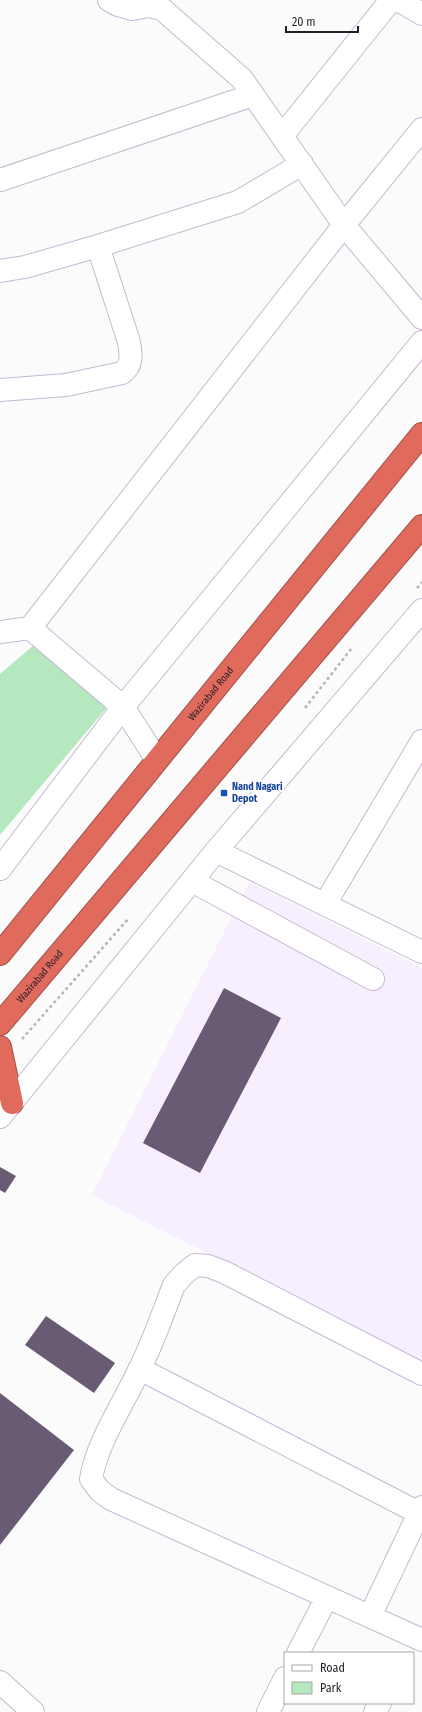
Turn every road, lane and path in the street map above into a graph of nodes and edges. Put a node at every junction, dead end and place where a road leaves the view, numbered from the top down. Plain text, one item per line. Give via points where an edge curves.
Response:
1 (109, 0) edge
2 (391, 0) edge
3 (398, 0) edge
4 (422, 14) edge
5 (253, 95) junction
6 (422, 129) edge
7 (282, 136) junction
8 (302, 164) junction
9 (0, 180) edge
10 (344, 225) junction
11 (98, 246) junction
12 (0, 271) edge
13 (422, 318) edge
14 (422, 342) edge
15 (0, 390) edge
16 (422, 434) edge
17 (422, 526) edge
18 (422, 610) edge
19 (30, 628) junction
20 (0, 632) edge
21 (123, 707) junction
22 (422, 742) edge
23 (157, 760) junction
24 (216, 851) junction
25 (0, 869) edge
26 (192, 881) junction
27 (325, 904) junction
28 (422, 952) edge
29 (0, 954) edge
30 (374, 979) dead end
31 (0, 1024) edge
32 (0, 1047) edge
33 (6, 1110) edge
34 (140, 1369) junction
35 (422, 1374) edge
36 (420, 1510) edge
37 (327, 1597) junction
38 (370, 1616) junction
39 (413, 1643) edge
40 (299, 1652) edge
41 (284, 1680) edge
42 (0, 1682) edge
43 (33, 1712) edge
44 (268, 1712) edge

1 - 5 street via 132,8 148,6 162,9 242,79
2 - 7 street
3 - 4 street
5 - 7 street
5 - 9 street
6 - 10 street
7 - 8 street
8 - 10 street
8 - 11 street via 238,202
10 - 13 street
10 - 19 street
11 - 12 street via 25,267
11 - 15 street via 129,342 132,357 129,368 122,373 66,385
14 - 21 street
16 - 23 highway, Wazirabad Road
17 - 31 highway, Wazirabad Road
18 - 24 street
19 - 20 street
19 - 21 street
21 - 23 street
21 - 25 street
22 - 27 street
23 - 29 highway, Wazirabad Road
24 - 26 street
24 - 27 street
26 - 30 street
26 - 33 street
27 - 28 street
32 - 33 highway via 4,1059
34 - 35 street via 174,1285 195,1265 208,1266 224,1272
34 - 36 street
34 - 37 street via 102,1444 93,1465 91,1479 111,1499
36 - 38 street
37 - 38 street
37 - 40 street
38 - 39 street
41 - 44 street
42 - 43 street

